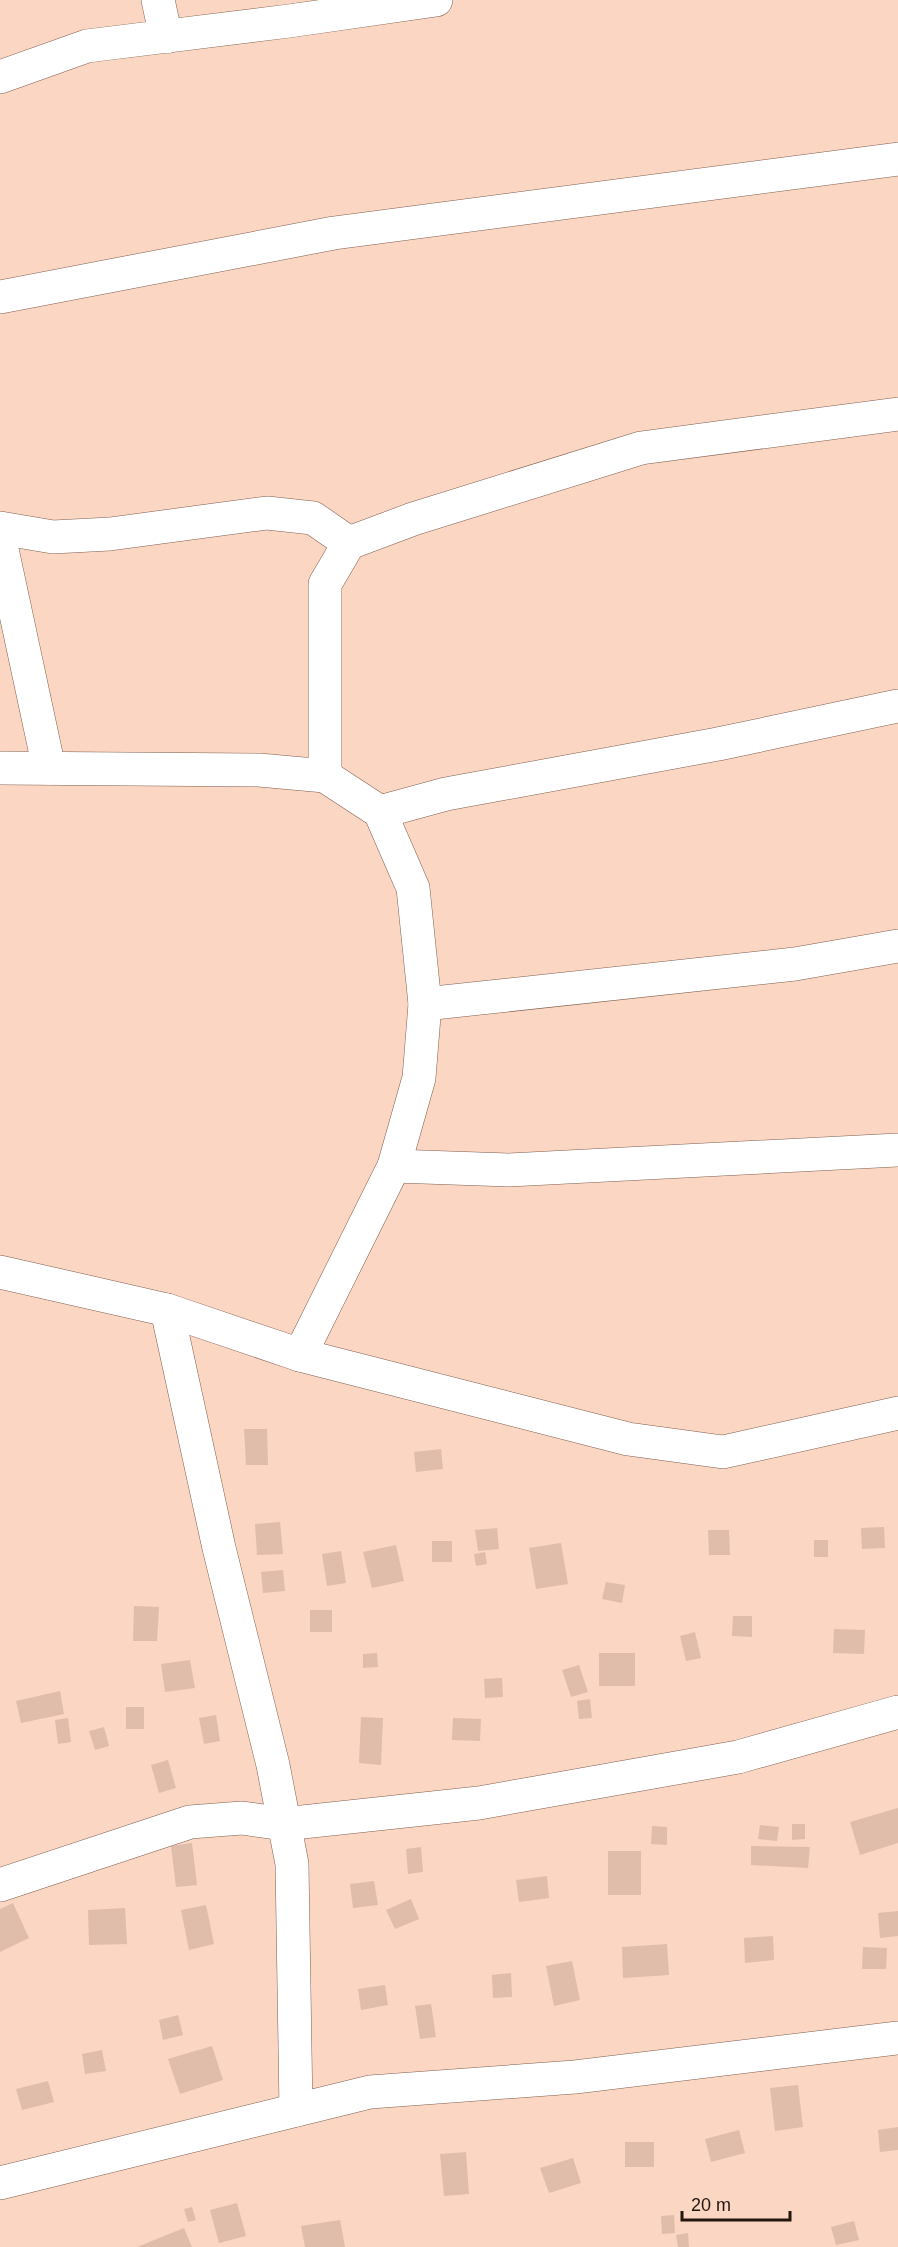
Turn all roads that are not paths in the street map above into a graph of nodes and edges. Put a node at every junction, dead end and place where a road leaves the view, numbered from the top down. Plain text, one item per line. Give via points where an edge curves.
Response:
1 (158, 0) edge
2 (436, 0) edge
3 (166, 37) junction
4 (0, 77) edge
5 (898, 159) edge
6 (0, 297) edge
7 (898, 414) edge
8 (0, 528) edge
9 (0, 540) edge
10 (349, 543) junction
11 (898, 706) edge
12 (0, 768) edge
13 (49, 768) junction
14 (325, 776) junction
15 (380, 812) junction
16 (898, 946) edge
17 (425, 1004) junction
18 (898, 1150) edge
19 (394, 1166) junction
20 (0, 1272) edge
21 (167, 1310) junction
22 (300, 1355) junction
23 (898, 1413) edge
24 (898, 1712) edge
25 (284, 1824) junction
26 (0, 1885) edge
27 (898, 2038) edge
28 (296, 2110) junction
29 (0, 2183) edge

1 - 3 street
2 - 3 street
3 - 4 street via 87,46
5 - 6 street via 334,232
7 - 10 street via 641,448 413,519
8 - 10 street via 52,537 110,534 267,513 313,518
9 - 13 street
10 - 14 street via 325,584
11 - 15 street via 446,794
12 - 13 street
13 - 14 street via 259,770
14 - 15 street
15 - 17 street via 413,888
16 - 17 street via 795,964
17 - 19 street via 419,1078
18 - 19 street via 509,1170
19 - 22 street
20 - 21 street
21 - 22 street
21 - 25 street
22 - 23 street via 628,1439 723,1452
24 - 25 street via 738,1758 479,1803
25 - 26 street via 242,1818 190,1822
25 - 28 street via 292,1864
27 - 28 street via 575,2077 370,2092
28 - 29 street

